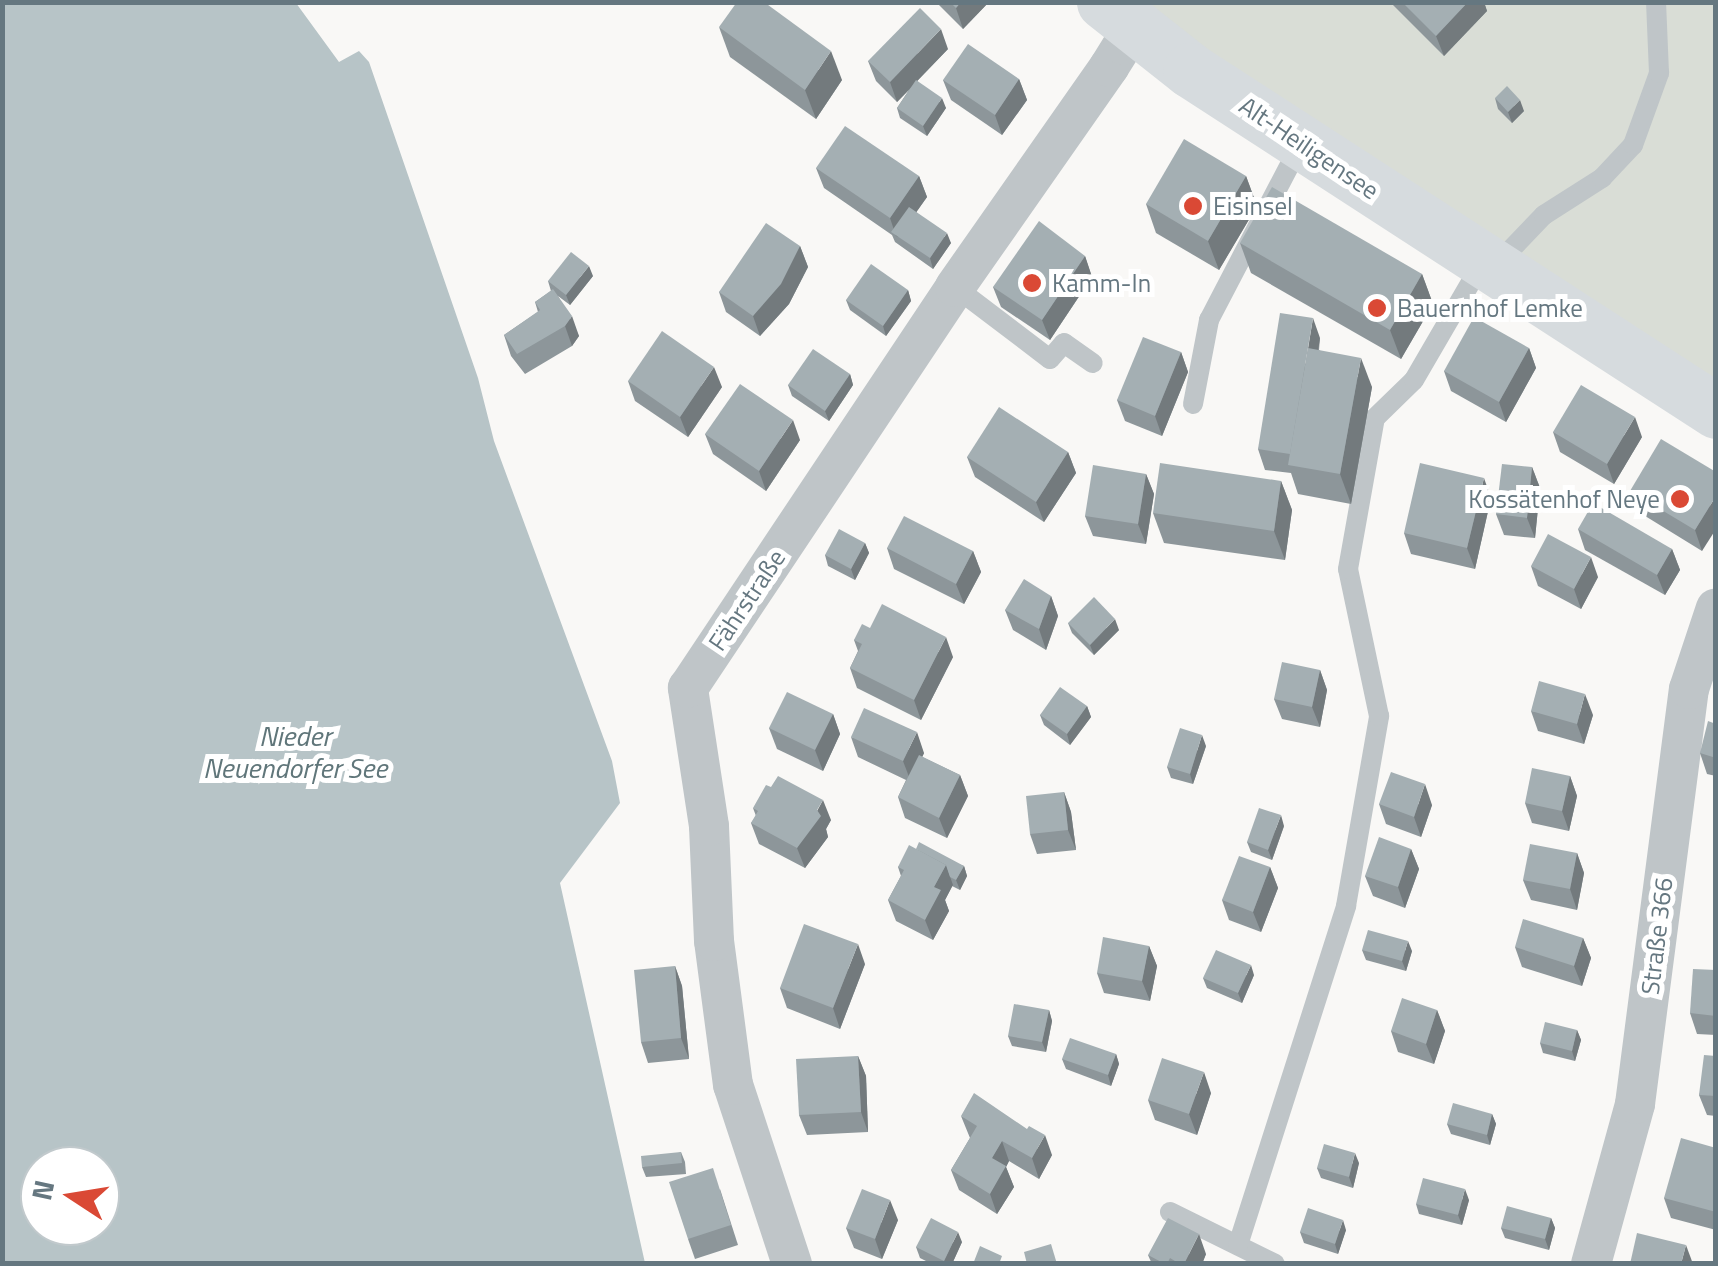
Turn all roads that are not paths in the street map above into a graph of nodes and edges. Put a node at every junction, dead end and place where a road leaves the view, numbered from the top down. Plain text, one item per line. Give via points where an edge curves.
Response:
1 (1656, 2) edge
2 (1123, 9) edge
3 (1303, 140) junction
4 (1489, 263) junction
5 (956, 287) junction
6 (1093, 363) dead end
7 (1194, 404) dead end
8 (1716, 410) edge
9 (1716, 608) edge
10 (1170, 1212) dead end
11 (1238, 1245) junction
12 (792, 1264) edge
13 (1275, 1264) edge
14 (1591, 1264) edge

1 - 4 lane via 1659,72 1634,146
2 - 3 main road, Alt-Heiligensee via 1190,70
2 - 5 street, Fährstraße via 1122,45 1109,67
3 - 4 main road, Alt-Heiligensee
3 - 7 lane via 1208,320
4 - 8 main road, Alt-Heiligensee
4 - 11 lane via 1414,380 1375,418 1348,569 1379,716 1346,906
5 - 6 lane via 1050,359 1064,343
5 - 12 street, Fährstraße via 688,688 709,826 714,941 733,1085
9 - 14 street, Straße 366 via 1689,689 1632,1122
10 - 11 lane
11 - 13 lane

